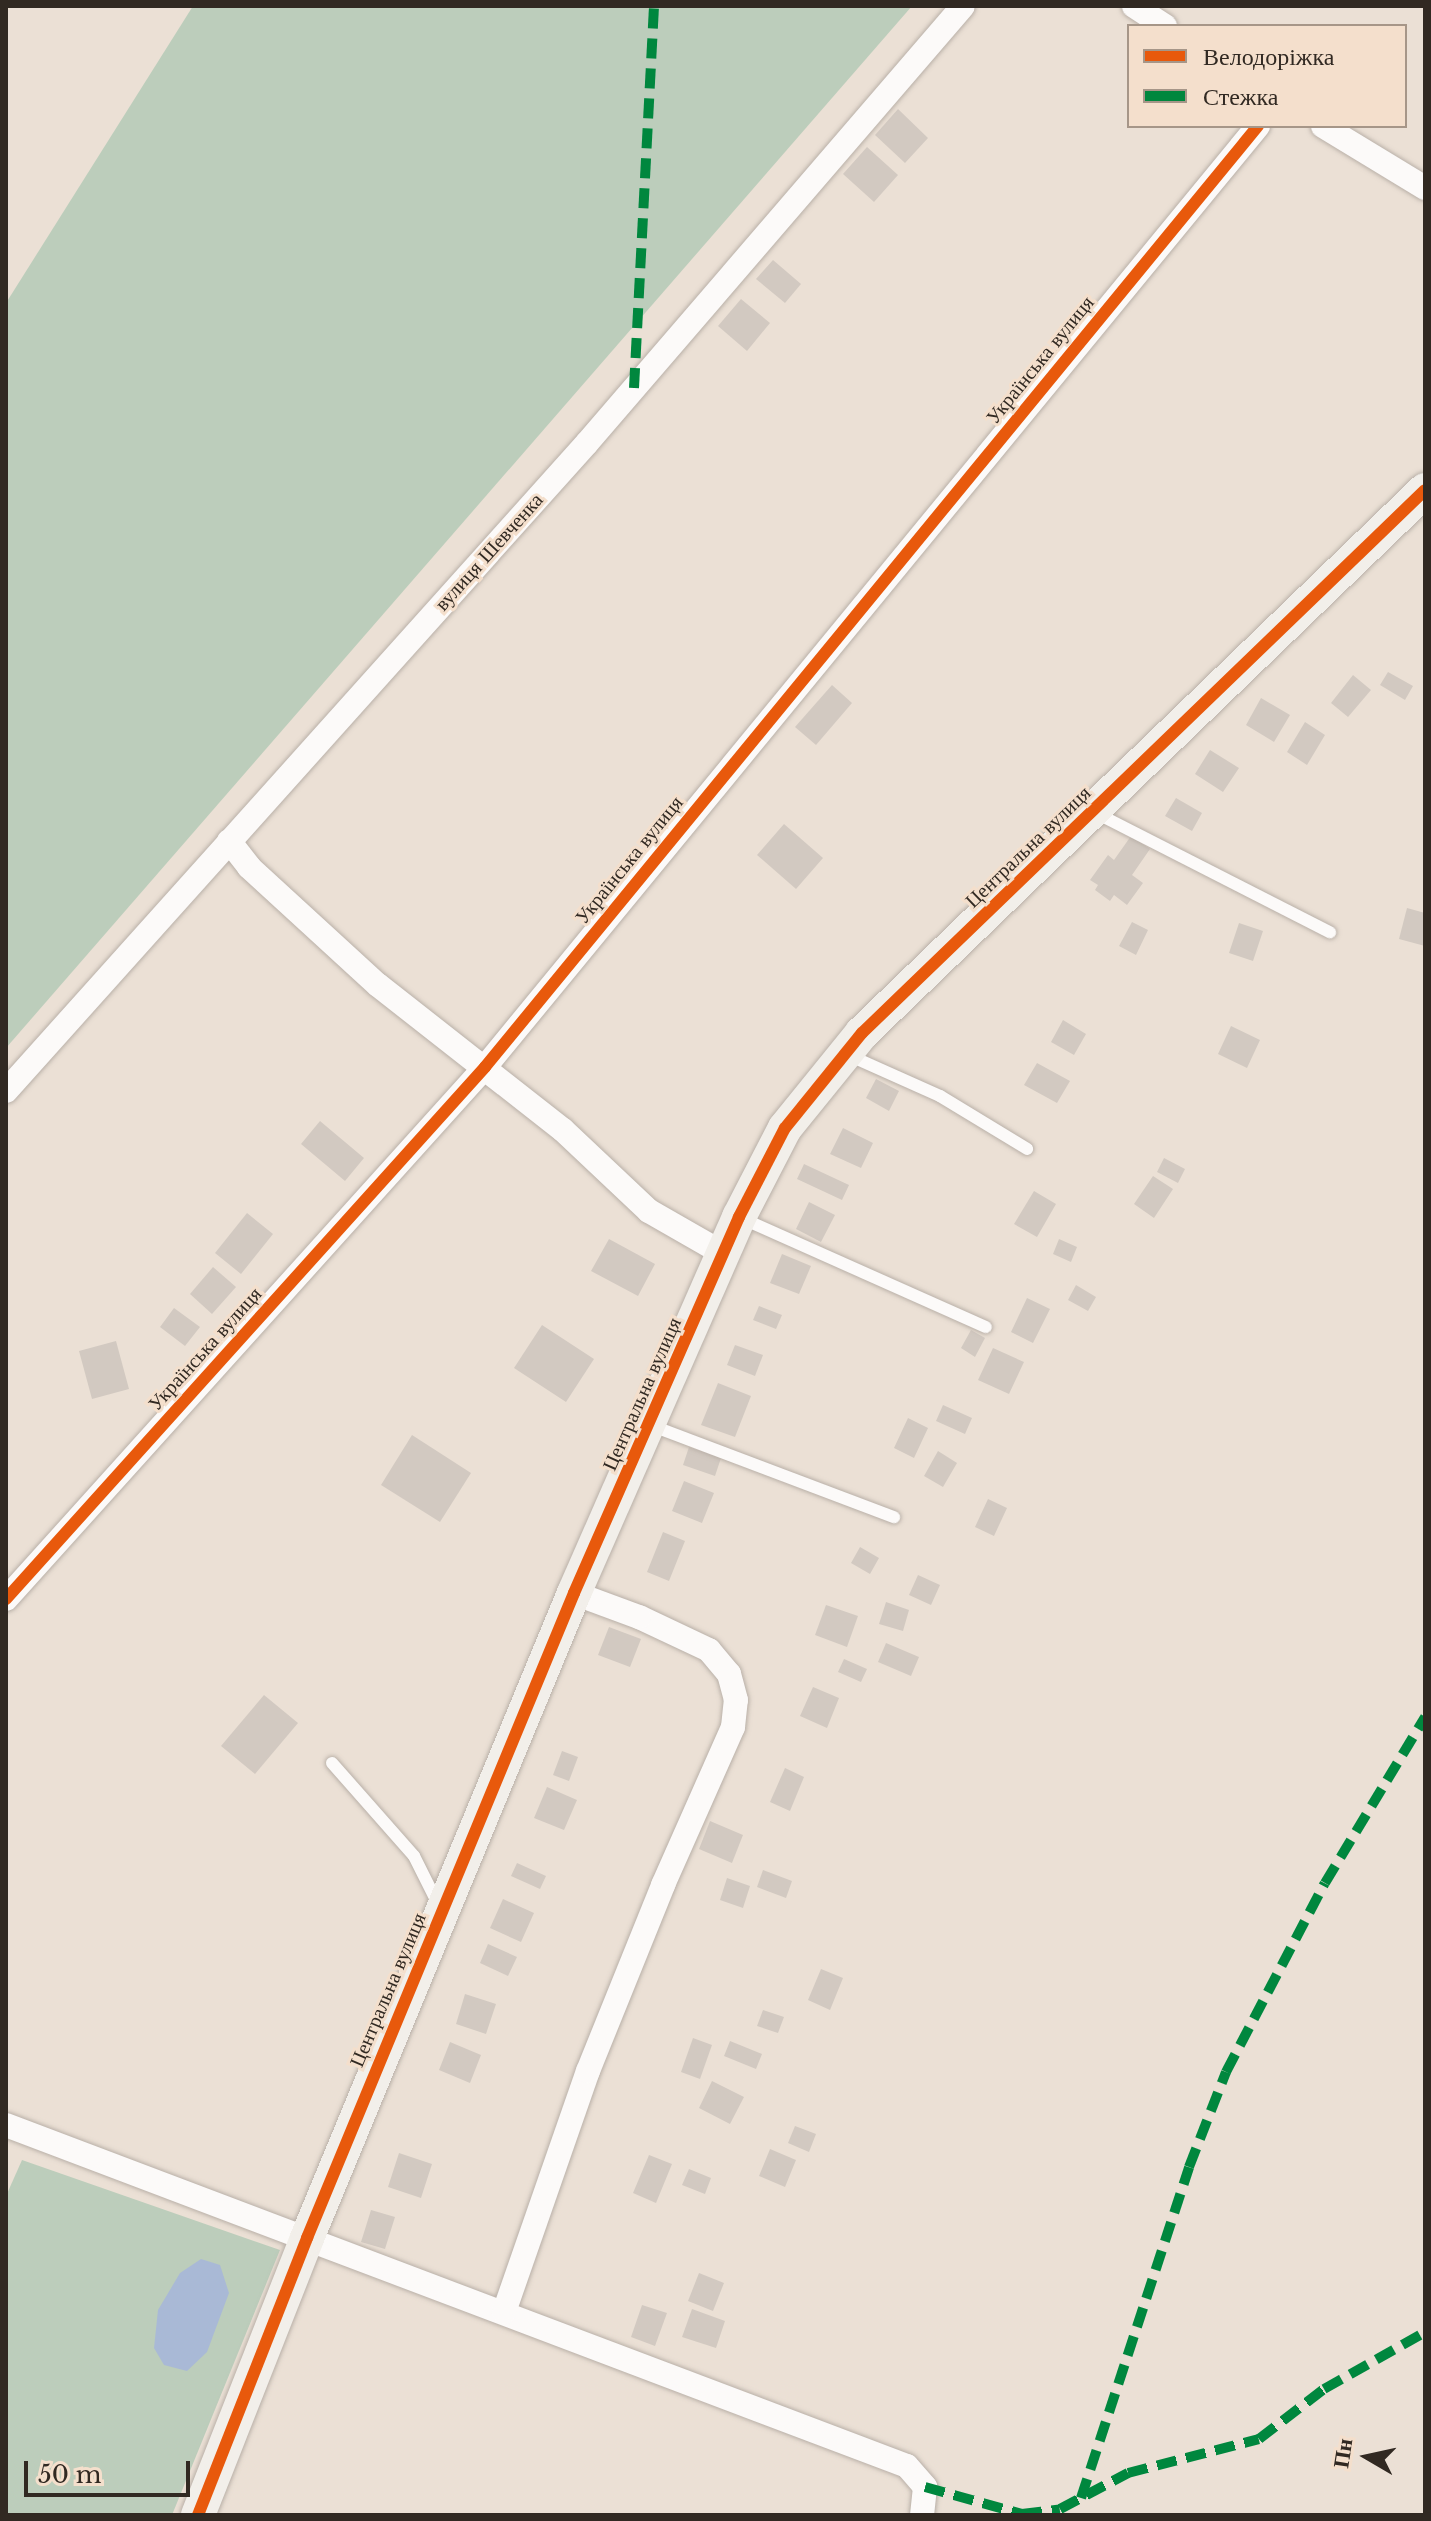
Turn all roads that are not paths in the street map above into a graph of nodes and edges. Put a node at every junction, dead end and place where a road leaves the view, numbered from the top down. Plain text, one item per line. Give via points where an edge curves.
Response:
1 (963, 6) edge
2 (1134, 6) edge
3 (1162, 24) edge
4 (1256, 128) edge
5 (1326, 128) edge
6 (1425, 188) edge
7 (1425, 490) edge
8 (1094, 812) junction
9 (229, 841) junction
10 (1330, 932) dead end
11 (845, 1054) junction
12 (485, 1067) junction
13 (6, 1091) edge
14 (1027, 1149) dead end
15 (739, 1217) junction
16 (724, 1254) junction
17 (986, 1327) dead end
18 (650, 1425) junction
19 (894, 1517) dead end
20 (574, 1593) junction
21 (6, 1599) edge
22 (332, 1763) dead end
23 (442, 1912) junction
24 (8, 2129) edge
25 (307, 2238) junction
26 (504, 2312) junction
27 (198, 2515) edge
28 (922, 2515) edge

1 - 9 street, вулиця Шевченка via 587,443
2 - 3 street
4 - 12 street, Українська вулиця
5 - 6 street
7 - 8 street, Центральна вулиця
8 - 10 lane
8 - 11 street, Центральна вулиця
9 - 12 street via 249,867 378,985
9 - 13 street, вулиця Шевченка
11 - 14 lane via 940,1096
11 - 15 street, Центральна вулиця via 785,1128
12 - 16 street via 563,1130 649,1211
12 - 21 street, Українська вулиця
15 - 16 street, Центральна вулиця
15 - 17 lane
16 - 18 street, Центральна вулиця
18 - 19 lane
18 - 20 street, Центральна вулиця
20 - 23 street, Центральна вулиця
20 - 26 street via 709,1650 729,1674 736,1700 733,1727 588,2071
22 - 23 lane via 414,1856
23 - 25 street, Центральна вулиця
24 - 25 street
25 - 26 street
25 - 27 street, Центральна вулиця
26 - 28 street via 907,2466 925,2487

